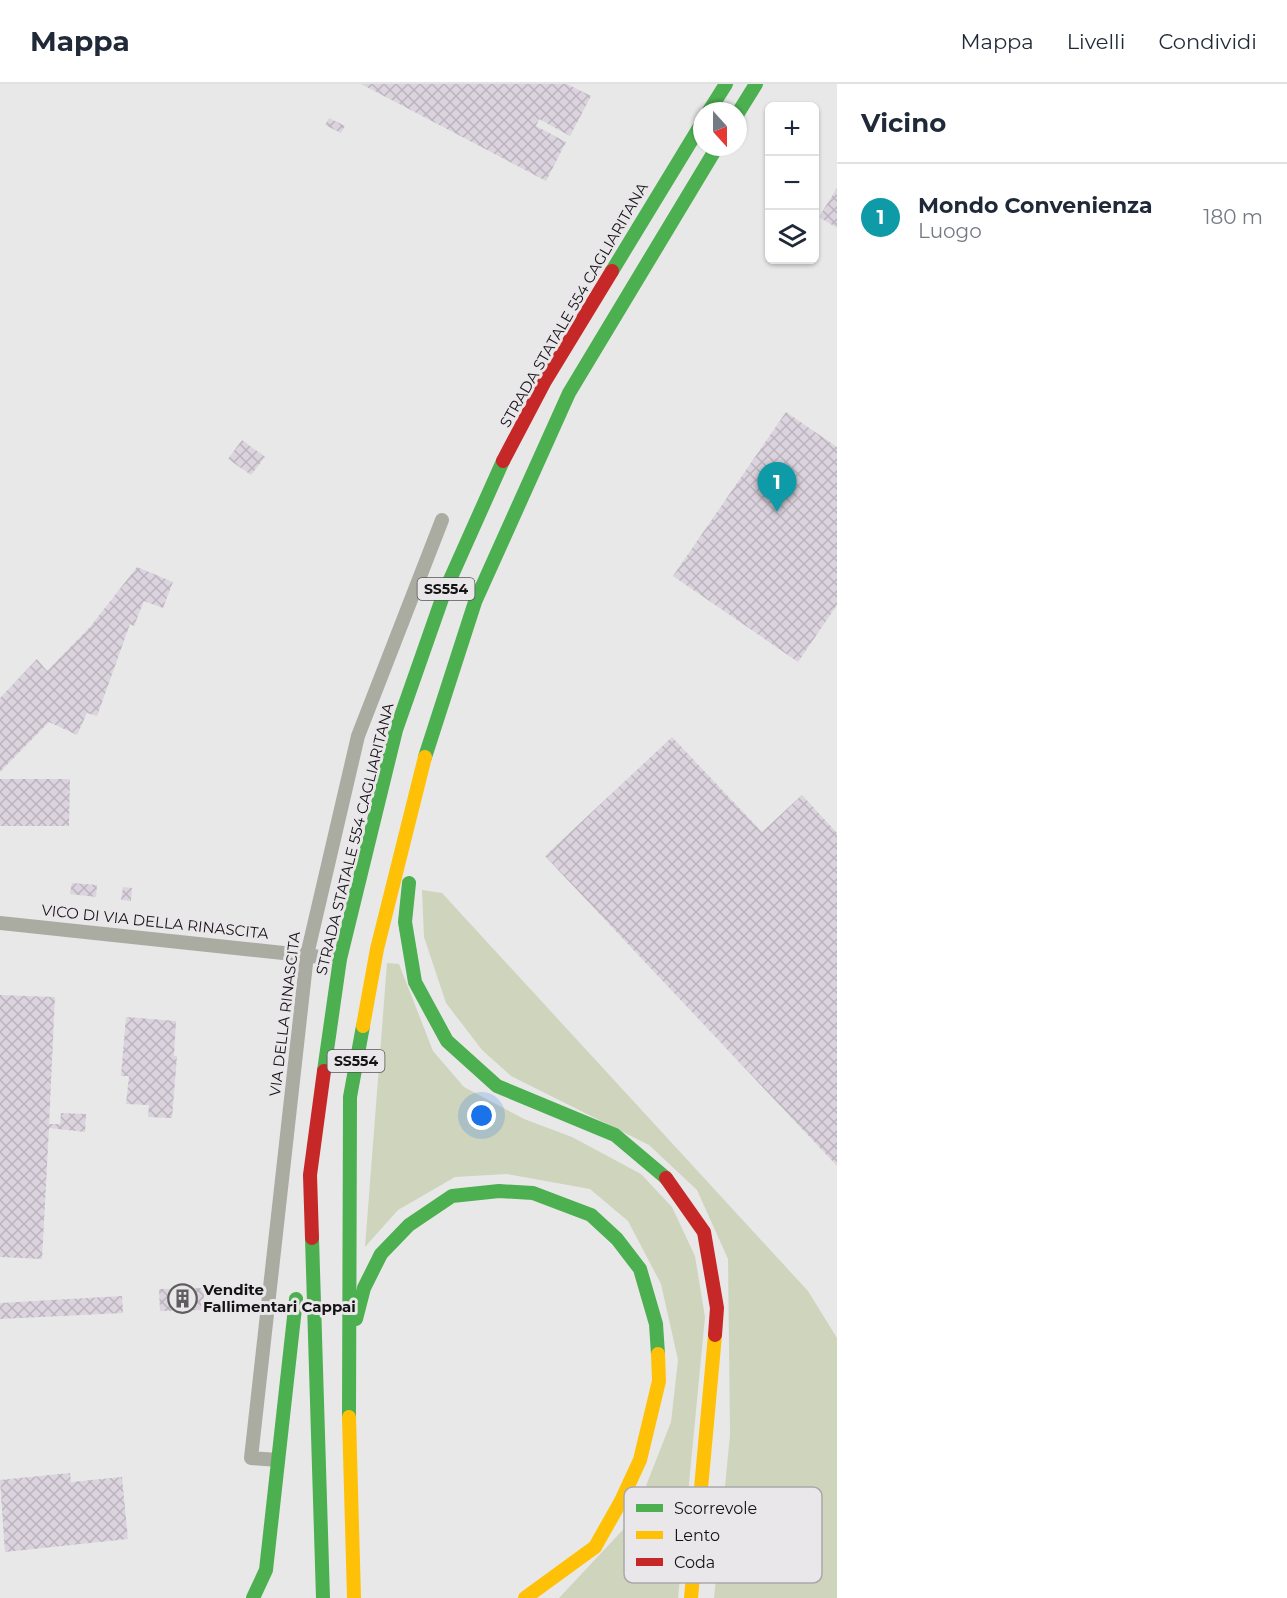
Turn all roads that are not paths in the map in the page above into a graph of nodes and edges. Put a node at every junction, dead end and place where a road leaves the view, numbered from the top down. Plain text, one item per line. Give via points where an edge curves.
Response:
1 (726, 84) edge
2 (756, 84) edge
3 (715, 102) edge
4 (745, 102) edge
5 (693, 138) edge
6 (712, 156) edge
7 (442, 520) dead end
8 (420, 774) junction
9 (0, 923) edge
10 (307, 955) junction
11 (340, 958) junction
12 (310, 1175) junction
13 (347, 1355) junction
14 (278, 1460) junction
15 (628, 1487) edge
16 (701, 1487) edge
17 (624, 1495) edge
18 (692, 1583) edge
19 (253, 1598) edge
20 (323, 1598) edge
21 (354, 1598) edge
22 (525, 1598) edge
23 (691, 1598) edge

1 - 3 highway
2 - 4 highway
5 - 11 highway, STRADA STATALE 554 CAGLIARITANA / SS554 via 545,381 495,476 453,572 396,730
6 - 8 highway, SS554 via 569,393 475,602
7 - 10 lane, VIA DELLA RINASCITA via 358,736
8 - 13 highway, SS554 via 377,949 350,1097
8 - 16 highway via 405,922 415,982 447,1041 497,1086 615,1135 663,1174 704,1232 717,1308
9 - 10 lane, VICO DI VIA DELLA RINASCITA
10 - 11 lane, VICO DI VIA DELLA RINASCITA
10 - 14 lane, VIA DELLA RINASCITA via 251,1458
11 - 12 highway, STRADA STATALE 554 CAGLIARITANA / SS554
12 - 14 highway
12 - 20 highway, STRADA STATALE 554 CAGLIARITANA / SS554
13 - 15 highway via 364,1288 381,1254 409,1225 452,1196 499,1191 533,1193 591,1215 617,1239 640,1269 656,1324 659,1381 640,1460
13 - 21 highway, SS554
14 - 19 highway via 266,1570
17 - 22 highway via 595,1546
18 - 23 highway

